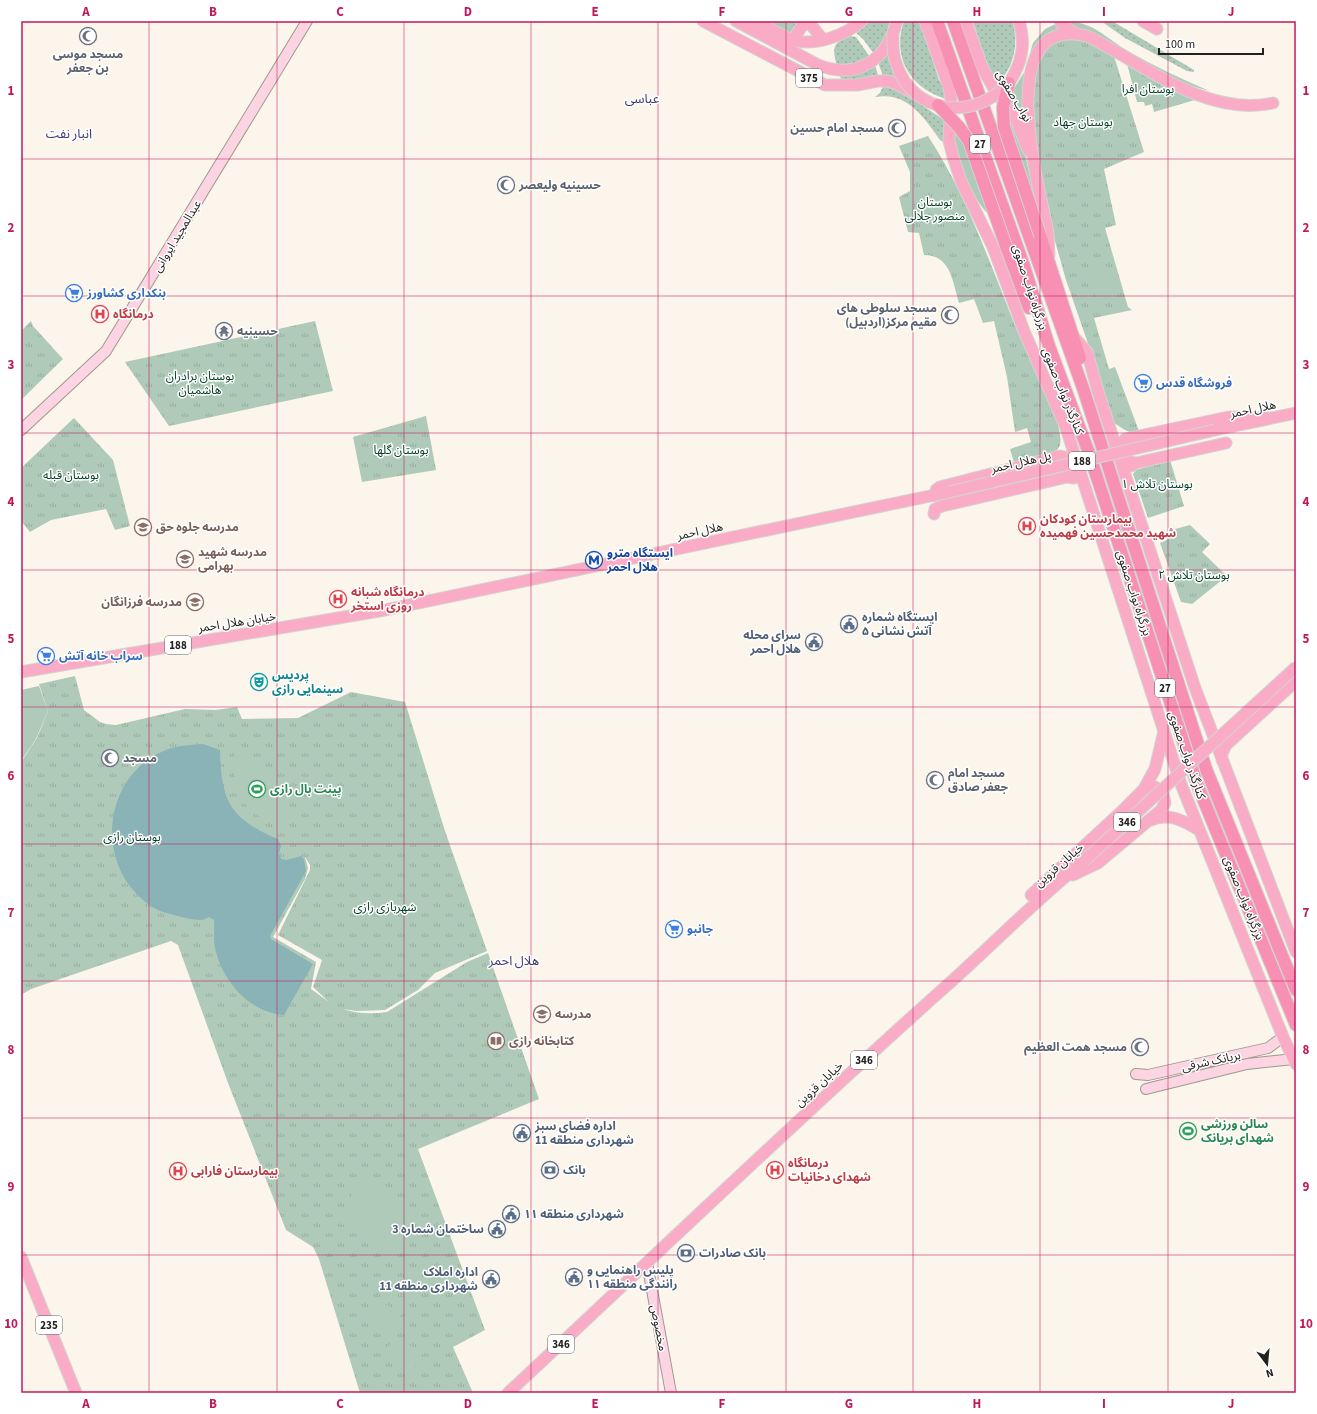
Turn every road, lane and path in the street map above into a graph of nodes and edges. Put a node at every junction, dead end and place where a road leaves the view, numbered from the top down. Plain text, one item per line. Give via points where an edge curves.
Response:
1 (307, 21) edge
2 (703, 21) edge
3 (736, 21) edge
4 (756, 21) edge
5 (805, 21) edge
6 (808, 21) edge
7 (862, 21) edge
8 (897, 21) edge
9 (925, 21) edge
10 (938, 21) edge
11 (953, 21) edge
12 (966, 21) edge
13 (1019, 21) edge
14 (1060, 21) edge
15 (1143, 21) edge
16 (1157, 29) dead end
17 (893, 33) junction
18 (1075, 34) junction
19 (793, 40) junction
20 (823, 40) junction
21 (1009, 83) junction
22 (923, 98) junction
23 (1273, 103) dead end
24 (938, 105) junction
25 (1032, 162) junction
26 (1050, 261) junction
27 (1074, 337) junction
28 (1049, 346) junction
29 (1084, 391) junction
30 (1296, 413) edge
31 (1271, 418) junction
32 (1066, 428) junction
33 (1110, 428) junction
34 (21, 430) edge
35 (1215, 430) joint
36 (1132, 438) junction
37 (1226, 443) dead end
38 (1060, 456) junction
39 (1136, 463) junction
40 (1125, 472) junction
41 (1067, 477) junction
42 (949, 492) joint
43 (1087, 492) junction
44 (930, 497) junction
45 (934, 514) dead end
46 (386, 610) joint
47 (1296, 667) edge
48 (21, 672) edge
49 (1296, 681) edge
50 (1164, 730) junction
51 (1222, 760) junction
52 (1144, 788) junction
53 (1143, 823) junction
54 (1199, 830) junction
55 (1058, 882) junction
56 (1031, 895) dead end
57 (1296, 952) edge
58 (1296, 990) edge
59 (1296, 1025) edge
60 (1284, 1037) junction
61 (1295, 1062) edge
62 (1136, 1074) dead end
63 (1146, 1089) dead end
64 (21, 1258) edge
65 (647, 1263) junction
66 (76, 1393) edge
67 (508, 1393) edge
68 (671, 1393) edge

1 - 34 main road, عبدالمجید ایروانی via 106,351
2 - 22 main road, 375, bridge via 825,85 857,86 888,81
3 - 17 main road, 375 via 818,65 838,70 856,69 879,56
4 - 19 main road
5 - 19 main road
6 - 20 main road
7 - 20 main road via 840,36
8 - 17 main road
9 - 32 main road, کنارگذر نواب صفوی via 949,87 949,140 961,181 993,247 1024,331
10 - 28 highway, بزرگراه نواب صفوی / 27 via 1024,266
11 - 29 highway, بزرگراه نواب صفوی / 27
12 - 25 main road, نواب صفوی via 982,67 1017,122
13 - 21 main road via 1023,32 1023,51 1016,74
14 - 18 main road
15 - 16 main road
17 - 22 main road, bridge via 896,63 902,77 911,89
18 - 23 main road via 1103,44 1179,88 1230,103
18 - 25 main road via 1058,35 1049,40 1032,63 1028,115
19 - 20 main road
21 - 24 main road, bridge via 992,98 977,105 960,108
21 - 26 highway, bridge via 1003,107 1004,127
22 - 24 main road, bridge
24 - 28 highway, bridge via 969,141 1038,331
25 - 26 main road via 1047,230
26 - 27 highway
27 - 29 highway via 1084,369
27 - 33 main road via 1087,352
28 - 59 highway, بزرگراه نواب صفوی / 27 via 1089,453 1197,784
29 - 58 highway, بزرگراه نواب صفوی / 27 via 1206,769
30 - 31 main road, هلال احمر / 188
31 - 35 main road, هلال احمر / 188
31 - 36 main road via 1229,417
32 - 38 main road via 1065,446
32 - 43 main road, کنارگذر نواب صفوی
33 - 36 main road
33 - 40 main road
35 - 42 main road, پل هلال احمر / 188, bridge
36 - 39 main road via 1125,439 1122,443 1121,454 1125,460
37 - 39 main road
38 - 41 main road via 1070,458 1072,463 1071,473
38 - 44 main road via 940,487
39 - 40 main road
40 - 51 main road via 1195,688
41 - 43 main road via 1080,481
41 - 45 main road via 942,506 935,509
42 - 44 main road, هلال احمر
43 - 50 main road, کنارگذر نواب صفوی
44 - 46 main road, هلال احمر / 188
46 - 48 main road, خیابان هلال احمر / 188
47 - 55 main road, خیابان قزوین / 346, bridge
49 - 51 main road via 1226,745
50 - 52 main road via 1155,769
50 - 54 main road, کنارگذر نواب صفوی
51 - 57 main road
52 - 53 main road via 1155,787 1165,800 1161,810
52 - 56 main road
53 - 54 main road via 1154,818 1172,817
53 - 55 main road via 1098,863
54 - 60 main road, کنارگذر نواب صفوی
55 - 65 main road, خیابان قزوین / 346
60 - 61 main road, کنارگذر نواب صفوی
60 - 62 main road, بریانک شرقی via 1268,1048 1148,1075
61 - 63 main road, بریانک شرقی via 1269,1061 1235,1067
64 - 66 main road, 235
65 - 67 main road, خیابان قزوین / 346
65 - 68 main road, مخصوص

